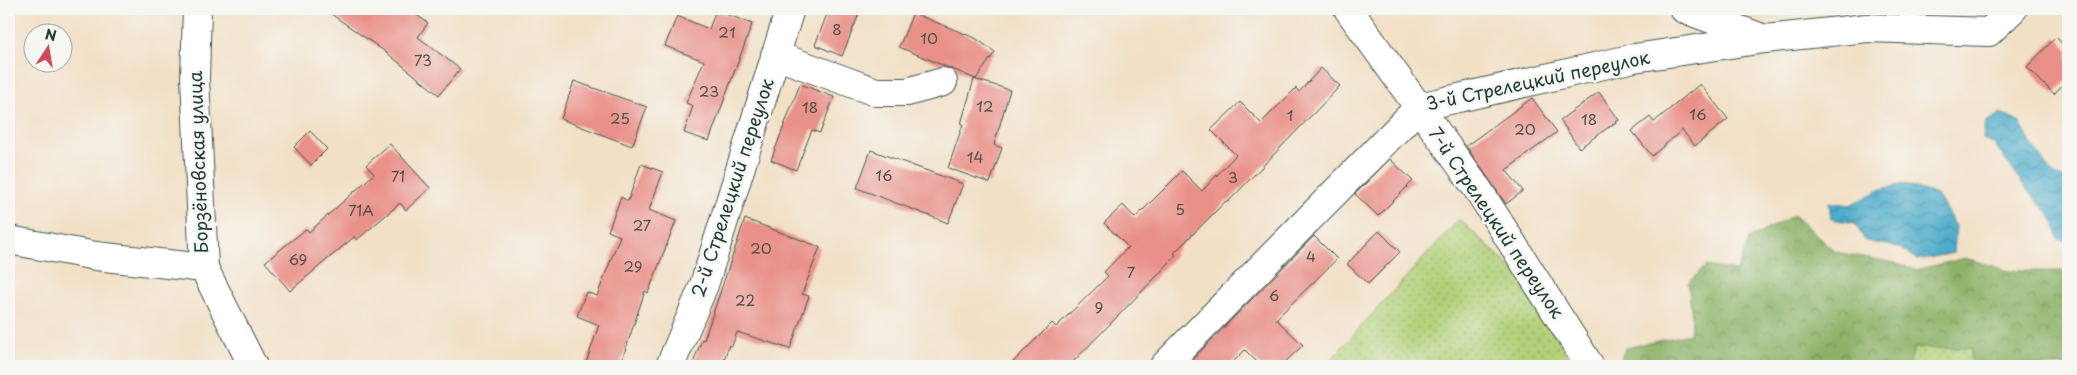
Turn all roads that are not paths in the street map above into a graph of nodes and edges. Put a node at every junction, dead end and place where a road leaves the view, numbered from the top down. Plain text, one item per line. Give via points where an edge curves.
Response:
1 (197, 9) edge
2 (790, 9) edge
3 (1348, 9) edge
4 (1684, 9) edge
5 (2013, 9) edge
6 (1765, 39) junction
7 (775, 55) junction
8 (943, 82) dead end
9 (1418, 107) junction
10 (9, 240) edge
11 (204, 268) junction
12 (254, 366) edge
13 (670, 366) edge
14 (1164, 366) edge
15 (1590, 366) edge

1 - 11 street, Борзёновская улица via 195,78
2 - 7 street, 2-й Стрелецкий переулок
3 - 9 street, 7-й Стрелецкий переулок
4 - 6 street
5 - 6 street, 3-й Стрелецкий переулок via 1989,32 1867,28
6 - 9 street, 3-й Стрелецкий переулок via 1634,58
7 - 8 street via 876,92 907,92
7 - 13 street, 2-й Стрелецкий переулок via 704,285
9 - 14 street, 3-й Стрелецкий переулок
9 - 15 street, 7-й Стрелецкий переулок via 1479,191
10 - 11 street, Борзёновская улица via 96,256
11 - 12 street

